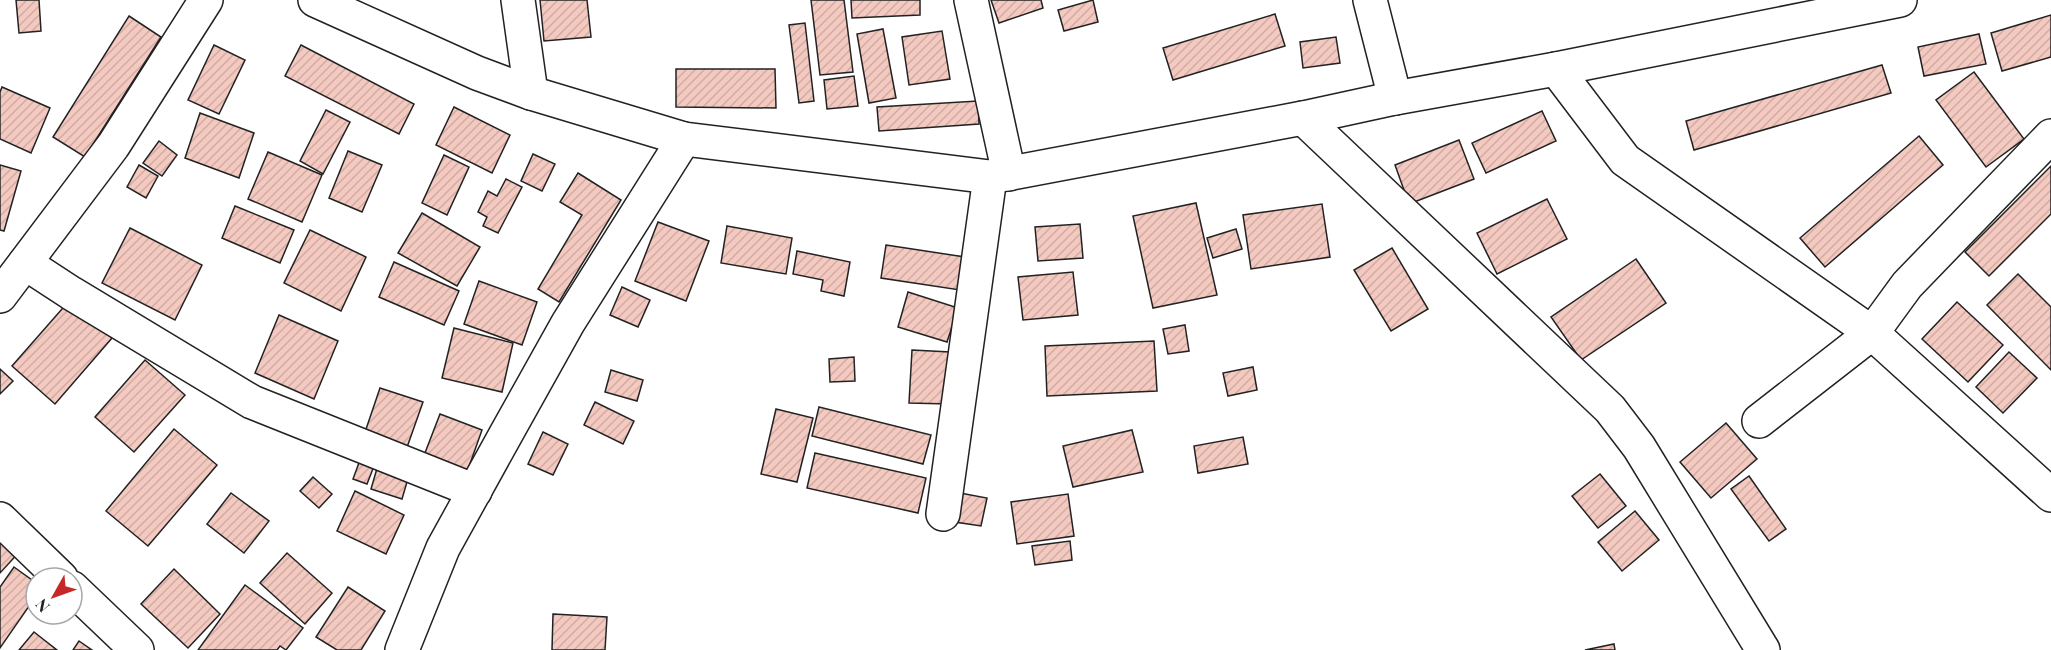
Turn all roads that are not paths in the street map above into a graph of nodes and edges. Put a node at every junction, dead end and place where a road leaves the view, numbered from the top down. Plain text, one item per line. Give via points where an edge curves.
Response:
1 (206, 0) edge
2 (315, 0) edge
3 (518, 0) edge
4 (971, 0) edge
5 (1370, 0) edge
6 (1900, 0) edge
7 (1556, 69) junction
8 (531, 93) junction
9 (1395, 98) junction
10 (1303, 118) junction
11 (2051, 136) edge
12 (684, 139) junction
13 (999, 176) junction
14 (25, 263) junction
15 (0, 297) edge
16 (1872, 333) junction
17 (1759, 421) dead end
18 (475, 491) junction
19 (2051, 495) edge
20 (943, 514) dead end
21 (0, 519) edge
22 (49, 566) edge
23 (84, 599) edge
24 (137, 650) edge
25 (402, 650) edge
26 (1763, 650) edge

1 - 14 street via 113,146
2 - 8 street
3 - 8 street
4 - 13 street
5 - 9 street
6 - 7 street
7 - 9 street
7 - 16 street via 1625,160
8 - 12 street
9 - 10 street
10 - 13 street
10 - 26 street via 1610,409 1639,447
11 - 16 street via 1907,285
12 - 13 street
12 - 18 street via 568,323
13 - 20 street
14 - 15 street
14 - 18 street via 252,402
16 - 17 street
16 - 19 street
18 - 25 street via 443,548
21 - 22 street
23 - 24 street

